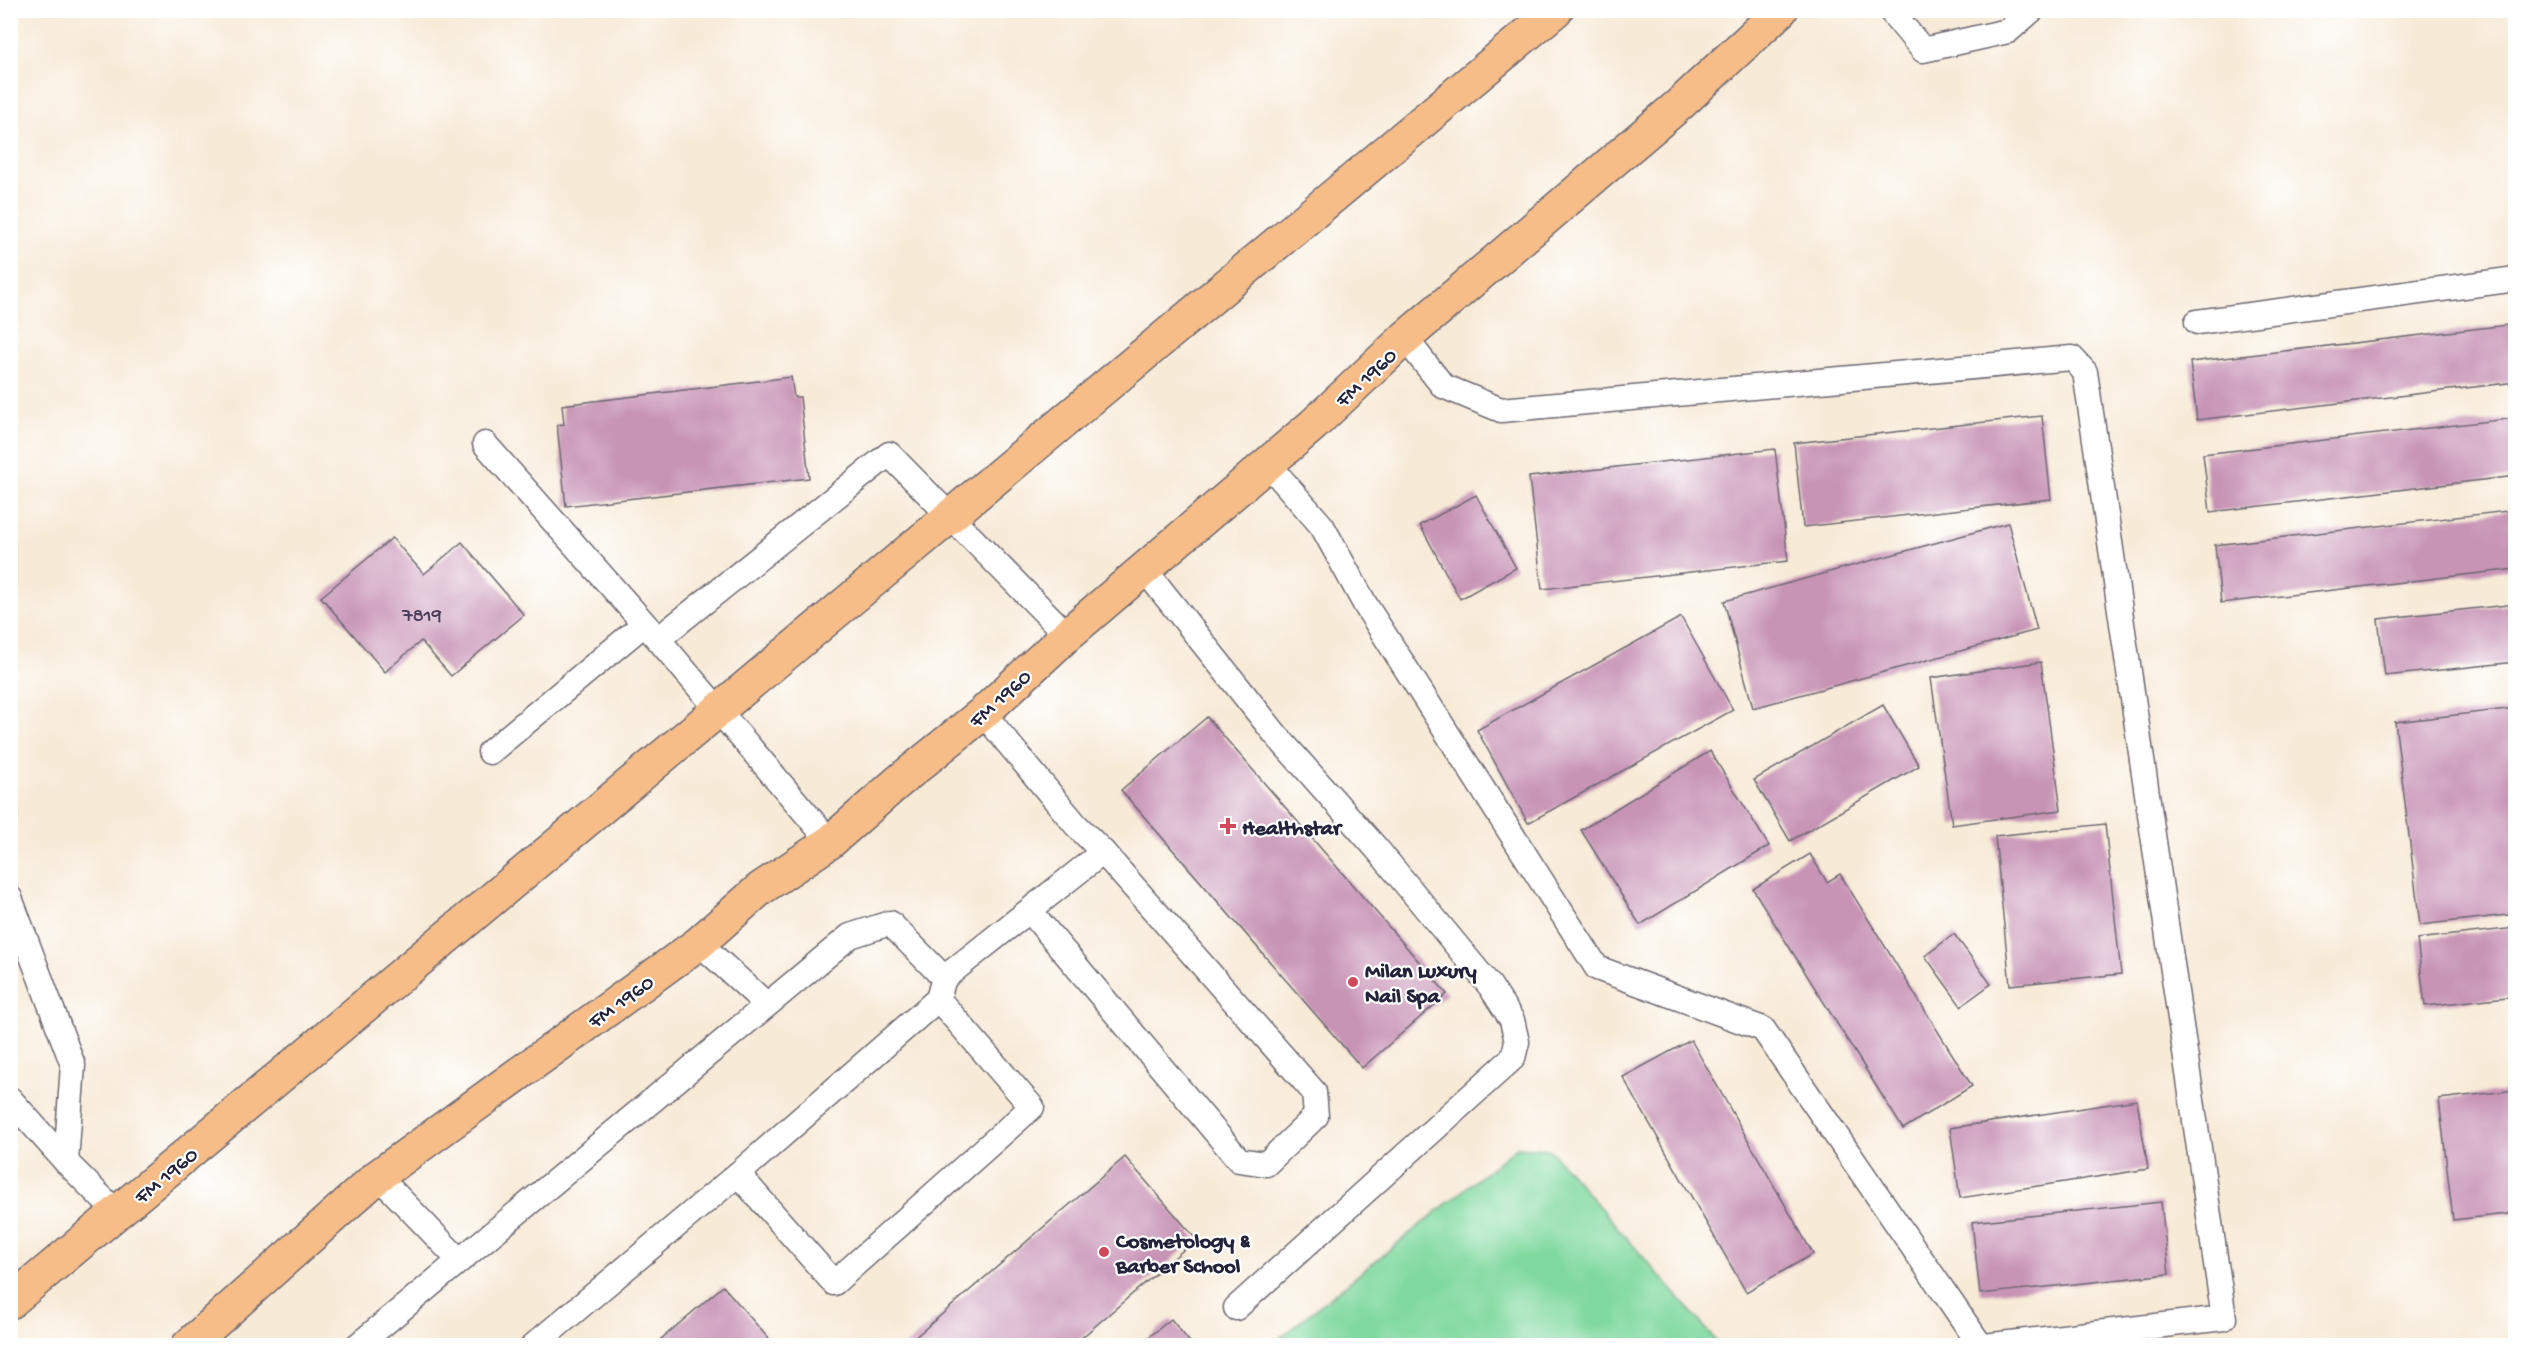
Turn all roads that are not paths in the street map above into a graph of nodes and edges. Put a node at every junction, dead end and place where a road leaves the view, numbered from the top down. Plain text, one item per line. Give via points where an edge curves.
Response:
1 (1557, 10) edge
2 (1780, 10) edge
3 (1890, 10) edge
4 (2032, 10) edge
5 (2516, 279) edge
6 (2197, 322) dead end
7 (1405, 338) junction
8 (485, 444) dead end
9 (1268, 464) junction
10 (951, 517) junction
11 (1145, 570) junction
12 (651, 632) junction
13 (1068, 635) junction
14 (718, 711) junction
15 (983, 713) junction
16 (490, 752) dead end
17 (830, 842) junction
18 (1103, 852) junction
19 (10, 898) edge
20 (1030, 911) junction
21 (699, 943) junction
22 (941, 988) junction
23 (766, 1004) junction
24 (10, 1099) edge
25 (66, 1162) junction
26 (738, 1174) junction
27 (378, 1176) junction
28 (117, 1213) junction
29 (459, 1260) junction
30 (12, 1301) edge
31 (1236, 1308) dead end
32 (188, 1346) edge
33 (357, 1346) edge
34 (533, 1346) edge
35 (1983, 1346) edge

1 - 10 main road, FM 1960 / FM 1960
2 - 7 main road, FM 1960 / FM 1960 via 1680,104
3 - 4 lane via 1923,50 2008,31
5 - 6 lane
7 - 9 main road, FM 1960 / FM 1960
7 - 35 lane via 1443,386 1501,410 2072,358 2085,372 2224,1318
8 - 12 lane
9 - 11 main road, FM 1960 / FM 1960
9 - 35 lane via 1322,526 1366,606 1596,968 1763,1029
10 - 12 lane via 889,454
10 - 13 lane
10 - 14 main road, FM 1960 / FM 1960
11 - 13 main road, FM 1960 / FM 1960
11 - 31 lane via 1276,735 1490,986 1512,1020 1517,1042 1513,1058
12 - 14 lane
12 - 16 lane
13 - 15 main road, FM 1960 / FM 1960
14 - 17 lane
14 - 28 main road, FM 1960 / FM 1960
15 - 17 main road, FM 1960 / FM 1960
15 - 18 lane
17 - 21 main road, FM 1960 / FM 1960 via 760,889
18 - 20 lane
18 - 20 lane via 1314,1092 1316,1116 1266,1164 1239,1160
19 - 25 lane via 73,1065
20 - 22 lane
21 - 23 lane
21 - 27 main road, FM 1960 / FM 1960
22 - 23 lane via 890,923 850,936
22 - 26 lane
22 - 26 lane via 1032,1107 834,1283
23 - 29 lane
24 - 25 lane
25 - 28 lane
26 - 34 lane
27 - 29 lane
27 - 32 main road, FM 1960 / FM 1960
28 - 30 main road, FM 1960 / FM 1960
29 - 33 lane

